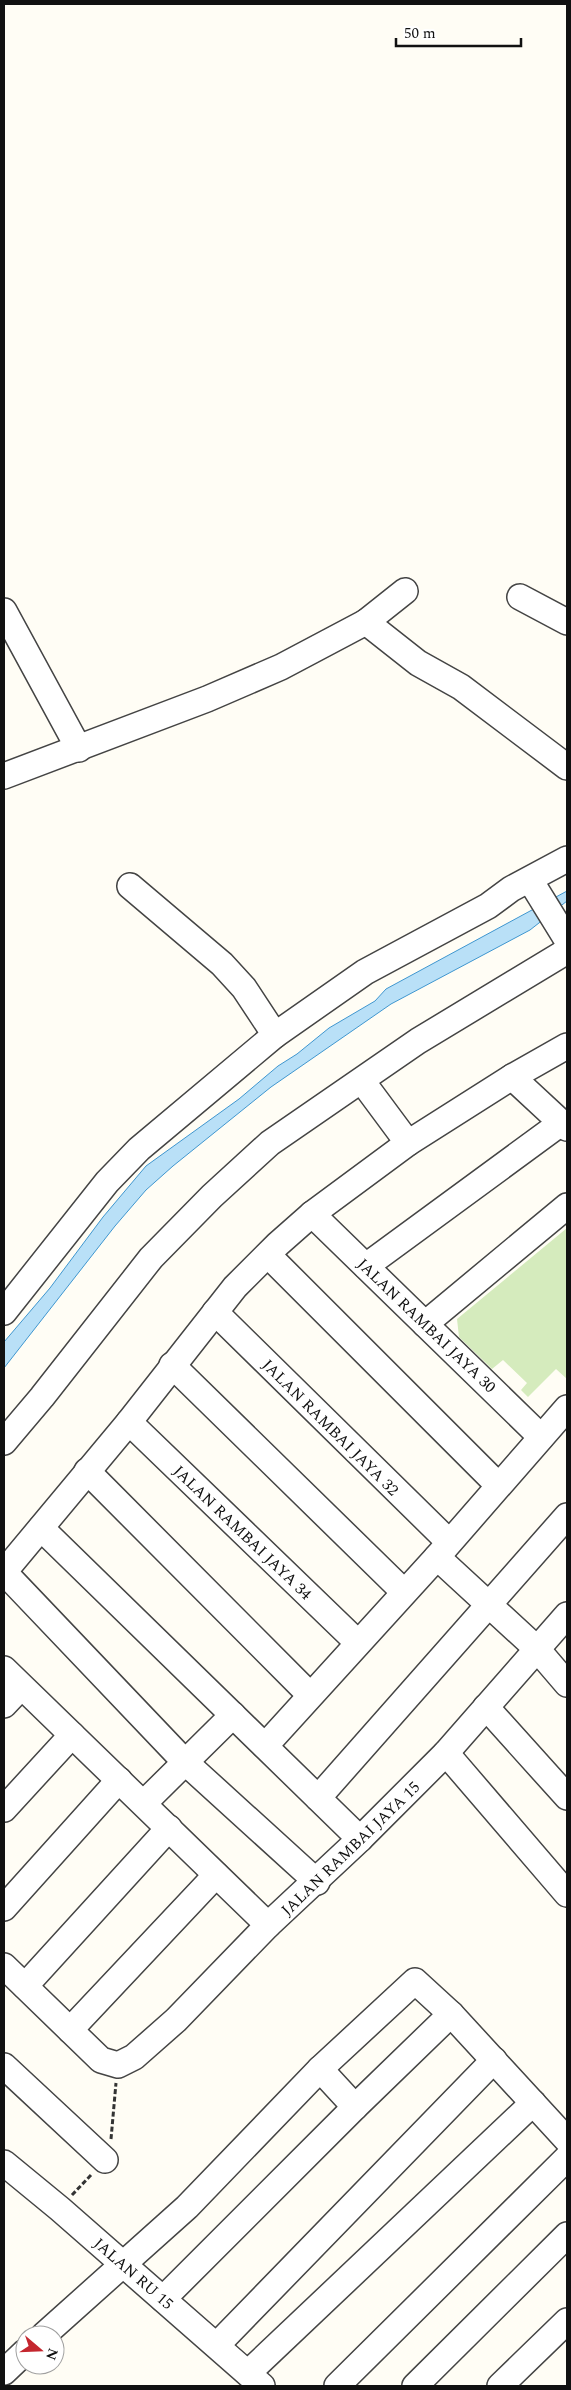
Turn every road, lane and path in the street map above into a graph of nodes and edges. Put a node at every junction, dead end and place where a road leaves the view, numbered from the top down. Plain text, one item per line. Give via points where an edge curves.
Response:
1 (405, 591) dead end
2 (520, 597) dead end
3 (4, 611) edge
4 (366, 622) junction
5 (567, 622) edge
6 (79, 749) junction
7 (567, 768) edge
8 (4, 776) edge
9 (567, 859) edge
10 (130, 886) dead end
11 (534, 886) junction
12 (565, 941) edge
13 (275, 1035) junction
14 (567, 1046) edge
15 (512, 1078) junction
16 (362, 1081) junction
17 (564, 1126) edge
18 (408, 1143) junction
19 (567, 1206) edge
20 (312, 1214) junction
21 (268, 1255) junction
22 (366, 1266) junction
23 (4, 1312) edge
24 (215, 1312) junction
25 (425, 1324) junction
26 (172, 1365) junction
27 (567, 1408) edge
28 (129, 1422) junction
29 (541, 1437) junction
30 (4, 1442) edge
31 (87, 1472) junction
32 (498, 1485) junction
33 (567, 1516) edge
34 (41, 1528) junction
35 (442, 1549) junction
36 (4, 1572) edge
37 (404, 1592) junction
38 (490, 1604) junction
39 (567, 1615) edge
40 (357, 1642) junction
41 (537, 1649) junction
42 (4, 1668) edge
43 (567, 1684) edge
44 (22, 1687) junction
45 (310, 1695) junction
46 (4, 1705) edge
47 (486, 1707) junction
48 (233, 1715) junction
49 (72, 1736) junction
50 (265, 1746) junction
51 (446, 1753) junction
52 (185, 1762) junction
53 (119, 1780) junction
54 (567, 1797) edge
55 (318, 1798) junction
56 (144, 1803) junction
57 (4, 1809) edge
58 (169, 1828) junction
59 (360, 1839) junction
60 (216, 1874) junction
61 (317, 1882) junction
62 (567, 1894) edge
63 (4, 1908) edge
64 (268, 1925) junction
65 (4, 1966) edge
66 (25, 1986) junction
67 (451, 2014) junction
68 (70, 2030) junction
69 (494, 2060) junction
70 (4, 2066) edge
71 (320, 2069) junction
72 (533, 2103) junction
73 (355, 2106) junction
74 (567, 2140) edge
75 (567, 2158) edge
76 (105, 2160) dead end
77 (5, 2165) edge
78 (567, 2235) edge
79 (122, 2263) junction
80 (163, 2299) junction
81 (567, 2321) edge
82 (55, 2325) edge
83 (217, 2346) junction
84 (15, 2362) edge
85 (4, 2372) edge
86 (255, 2380) edge
87 (4, 2383) edge
88 (7, 2386) edge
89 (336, 2386) edge
90 (415, 2386) edge
91 (500, 2386) edge

1 - 4 street
2 - 5 street
3 - 6 street
4 - 6 street via 281,667
4 - 7 street via 418,663 461,687
6 - 8 street
9 - 11 street
10 - 13 street via 222,964 244,988
11 - 12 street
11 - 13 street via 510,889 488,906 365,972
12 - 16 street
13 - 23 street via 139,1149 107,1182
14 - 15 street
15 - 17 street
15 - 18 street
16 - 18 street
16 - 30 street via 270,1143 212,1196 151,1258
17 - 22 street
18 - 20 street
19 - 25 street
20 - 21 street
20 - 22 street, JALAN RAMBAI JAYA 30
21 - 24 street
21 - 32 street
22 - 25 street, JALAN RAMBAI JAYA 30
24 - 26 street
24 - 35 street, JALAN RAMBAI JAYA 32
25 - 29 street, JALAN RAMBAI JAYA 30
26 - 28 street
26 - 37 street
27 - 29 street
28 - 31 street
28 - 40 street, JALAN RAMBAI JAYA 34
29 - 32 street
31 - 34 street
31 - 45 street
32 - 35 street
33 - 38 street
34 - 36 street
34 - 48 street
35 - 37 street
35 - 38 street, JALAN RAMBAI JAYA 32
36 - 52 street
37 - 40 street
38 - 41 street, JALAN RAMBAI JAYA 32
38 - 55 street
39 - 41 street, JALAN RAMBAI JAYA 15
40 - 45 street
41 - 43 street, JALAN RAMBAI JAYA 32
41 - 47 street, JALAN RAMBAI JAYA 15
42 - 44 street
44 - 46 street
44 - 49 street
45 - 50 street
47 - 51 street, JALAN RAMBAI JAYA 15
47 - 54 street
48 - 50 street
48 - 52 street
49 - 53 street
49 - 57 street
50 - 55 street
51 - 59 street, JALAN RAMBAI JAYA 15
51 - 62 street
52 - 56 street
52 - 61 street
53 - 56 street
53 - 63 street
55 - 59 street
56 - 58 street
58 - 60 street
58 - 66 street
59 - 61 street, JALAN RAMBAI JAYA 15
60 - 64 street
60 - 68 street
61 - 64 street, JALAN RAMBAI JAYA 15
64 - 68 street, JALAN RAMBAI JAYA 15 via 176,2020 134,2057 118,2065 101,2060
65 - 66 street
66 - 68 street
67 - 69 street
67 - 71 street via 415,1981
67 - 73 street
69 - 72 street
69 - 83 street
70 - 76 street
71 - 73 street
71 - 79 street via 187,2207
72 - 74 street
72 - 86 street
73 - 80 street
75 - 89 street
77 - 79 street, JALAN RU 15
78 - 90 street
79 - 80 street, JALAN RU 15
79 - 82 street
80 - 83 street, JALAN RU 15
81 - 91 street
83 - 86 street, JALAN RU 15
84 - 85 street
87 - 88 street

